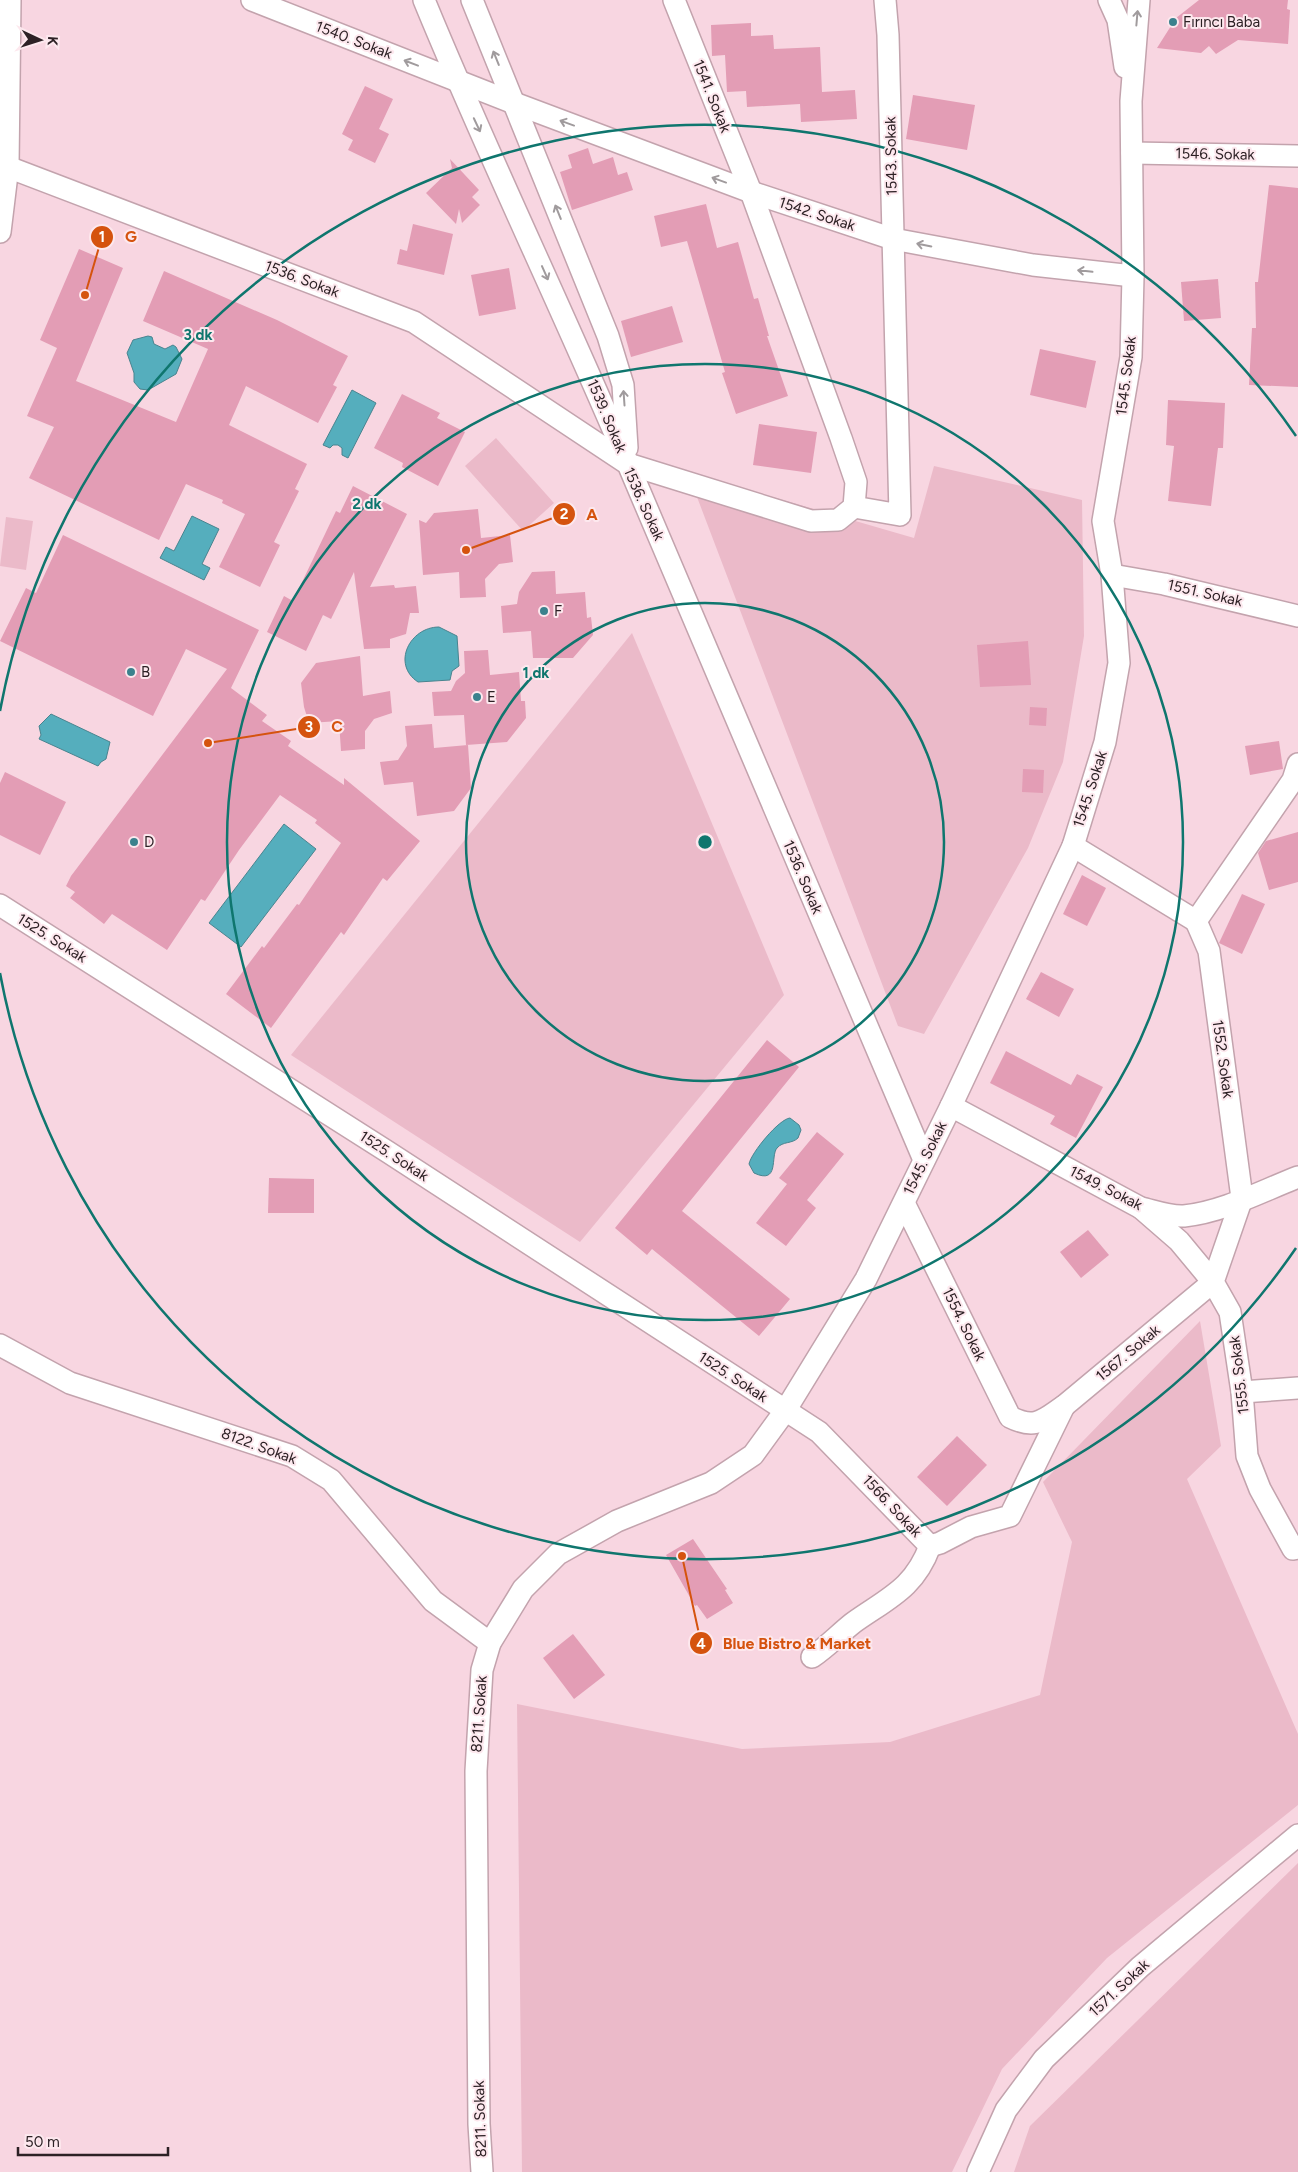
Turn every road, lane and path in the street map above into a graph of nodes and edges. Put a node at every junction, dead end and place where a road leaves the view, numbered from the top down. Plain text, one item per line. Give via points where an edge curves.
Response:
1 (10, 0) edge
2 (252, 0) edge
3 (424, 0) edge
4 (472, 0) edge
5 (674, 0) edge
6 (885, 0) edge
7 (1109, 0) edge
8 (1139, 0) edge
9 (457, 80) junction
10 (1131, 101) junction
11 (514, 104) junction
12 (1132, 153) junction
13 (1298, 156) edge
14 (4, 165) edge
15 (751, 192) junction
16 (0, 232) edge
17 (893, 238) junction
18 (1133, 276) junction
19 (628, 464) junction
20 (854, 507) junction
21 (1112, 575) junction
22 (1298, 616) edge
23 (1296, 779) edge
24 (1072, 846) junction
25 (0, 905) edge
26 (1196, 921) junction
27 (951, 1106) junction
28 (924, 1160) junction
29 (1298, 1177) edge
30 (1242, 1198) junction
31 (904, 1203) junction
32 (1141, 1208) junction
33 (1213, 1282) junction
34 (0, 1345) edge
35 (1298, 1388) edge
36 (1242, 1392) junction
37 (1064, 1406) junction
38 (785, 1411) junction
39 (1040, 1422) joint
40 (930, 1546) junction
41 (1296, 1548) edge
42 (490, 1643) junction
43 (812, 1658) dead end
44 (1298, 1835) edge
45 (482, 2172) edge
46 (978, 2172) edge

1 - 14 street
9 -> 2 street, 1540. Sokak
3 - 9 street, 1539. Sokak
11 -> 4 street, 1539. Sokak
5 - 15 street, 1541. Sokak
6 - 17 street, 1543. Sokak
7 - 10 street via 1118,20
10 -> 8 street
9 - 11 street, 1540. Sokak
9 -> 19 street, 1539. Sokak
10 - 12 street, 1545. Sokak
15 -> 11 street, 1542. Sokak
19 -> 11 street, 1539. Sokak via 623,385 608,336
12 - 13 street, 1546. Sokak
12 - 18 street, 1545. Sokak
14 - 16 street
14 - 19 street, 1536. Sokak via 414,322
15 - 17 street, 1542. Sokak
15 - 20 street, 1541. Sokak via 856,482
18 -> 17 street, 1542. Sokak via 1033,265
17 - 20 street, 1543. Sokak via 900,515
18 - 21 street, 1545. Sokak via 1131,356 1103,521
19 - 20 street via 811,521 838,520
19 - 28 street, 1536. Sokak
21 - 22 street, 1551. Sokak
21 - 24 street, 1545. Sokak via 1119,663 1105,742
23 - 26 street
24 - 26 street
24 - 27 street, 1545. Sokak
25 - 38 street, 1525. Sokak via 388,1152
26 - 30 street, 1552. Sokak via 1209,951
27 - 28 street, 1545. Sokak
27 - 32 street, 1549. Sokak
28 - 31 street, 1545. Sokak
29 - 30 street, 1549. Sokak
30 - 32 street, 1549. Sokak via 1209,1211 1182,1216
30 - 33 street
31 - 38 street, 1545. Sokak via 866,1279
31 - 39 street, 1554. Sokak via 1010,1417 1024,1424
32 - 33 street, 1555. Sokak via 1178,1241
33 - 36 street, 1555. Sokak via 1230,1312
33 - 37 street, 1567. Sokak
34 - 42 street, 8122. Sokak via 70,1383 300,1461 331,1480 433,1601
35 - 36 street
36 - 41 street, 1555. Sokak via 1247,1456 1260,1489
37 - 39 street, 1567. Sokak
37 - 40 street, 1566. Sokak via 1010,1516 971,1527
38 - 40 street, 1566. Sokak via 819,1432
38 - 42 street, 8211. Sokak via 753,1455 712,1483 617,1521 558,1554 524,1589
40 - 43 street via 919,1569 901,1590 853,1623
42 - 45 street, 8211. Sokak via 482,1670 476,1771
44 - 46 street, 1571. Sokak via 1140,1967 1044,2059 1006,2110

